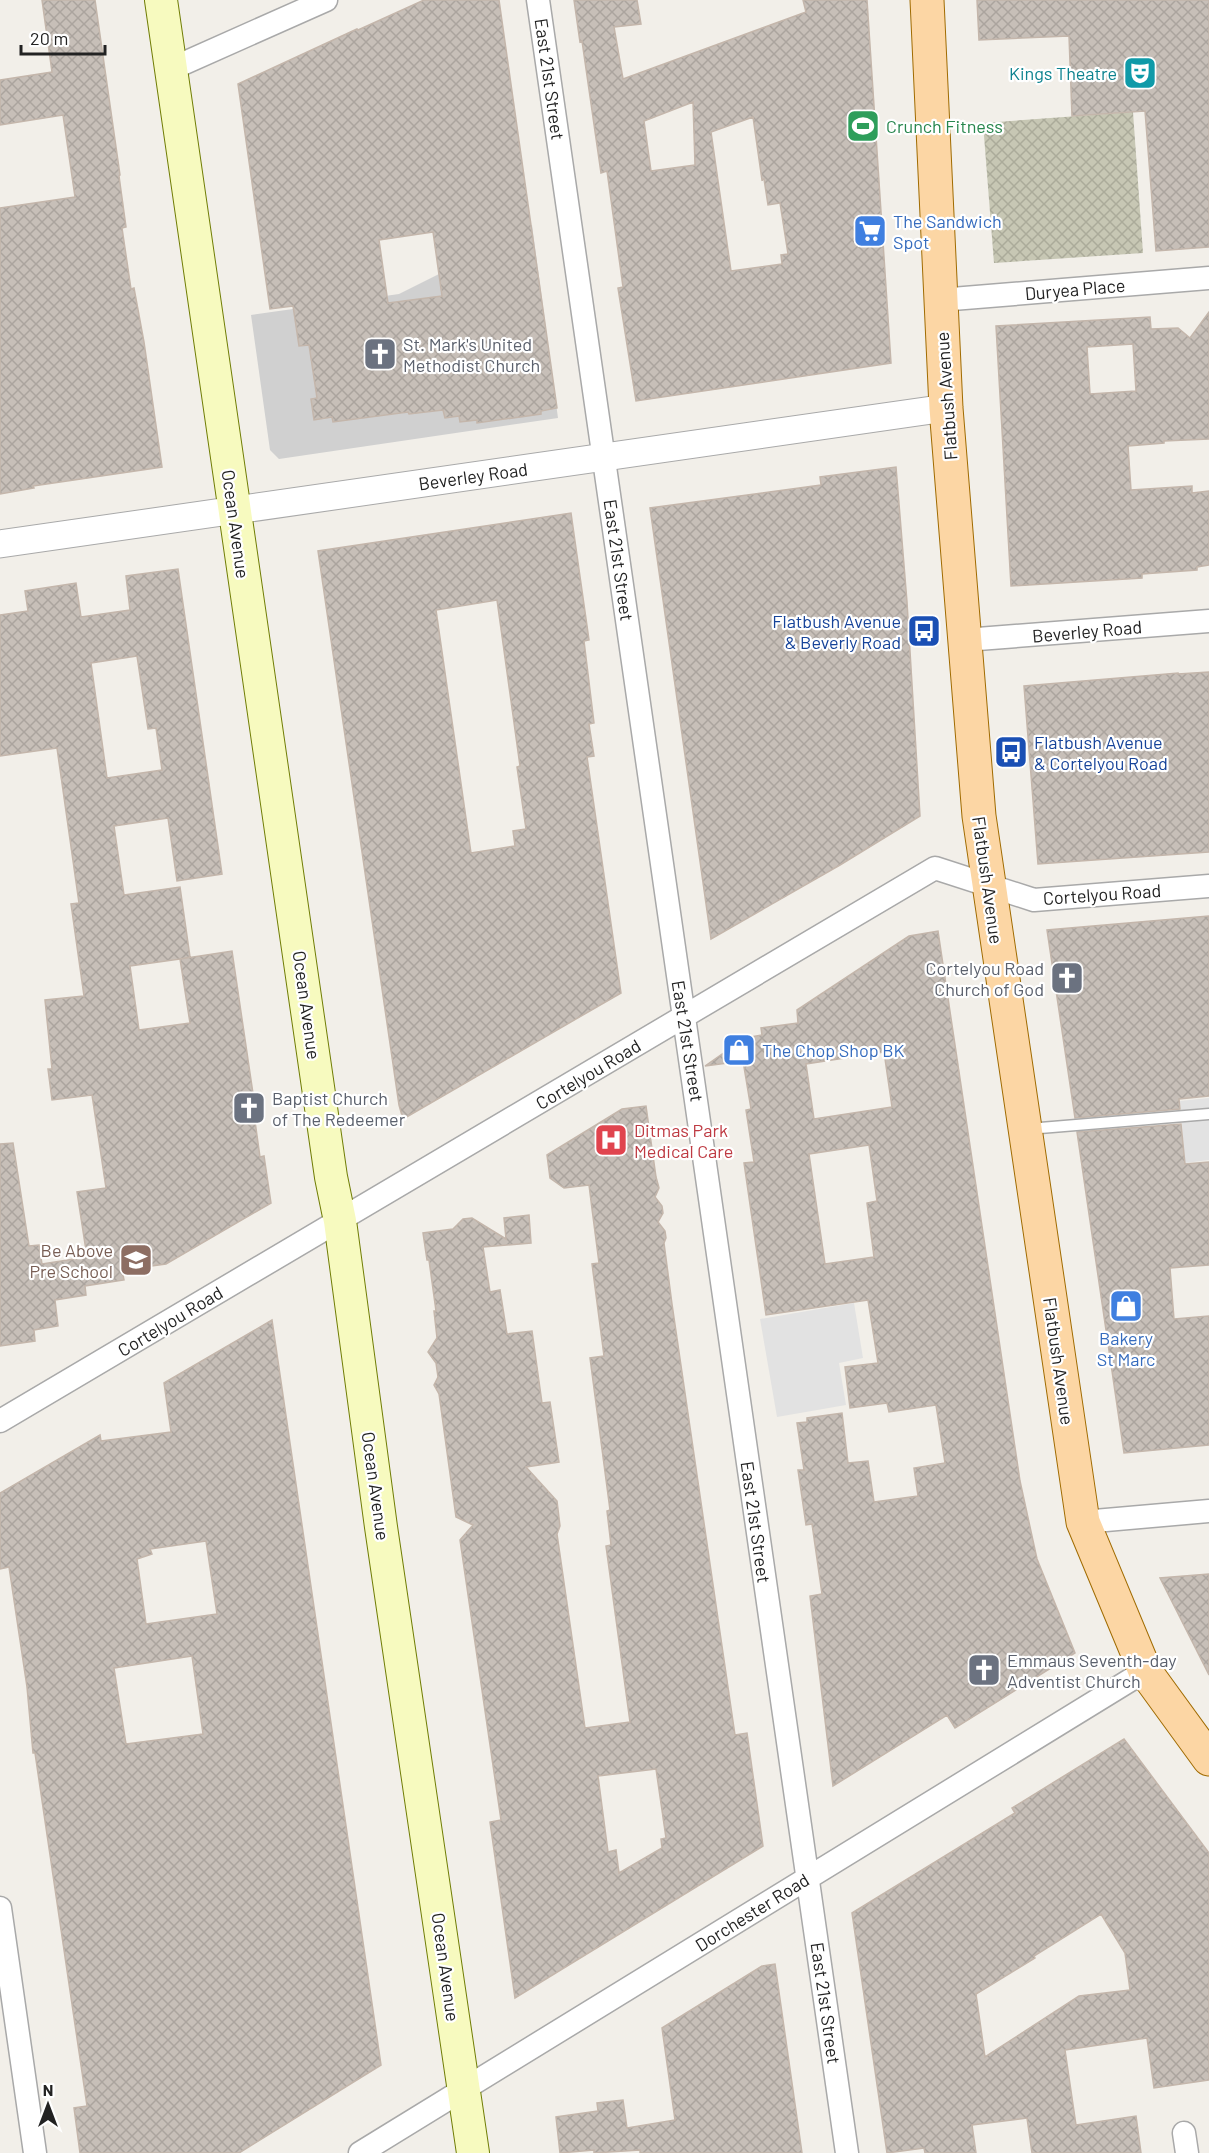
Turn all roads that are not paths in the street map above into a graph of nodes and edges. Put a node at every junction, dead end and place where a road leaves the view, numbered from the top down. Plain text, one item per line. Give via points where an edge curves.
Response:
1 (161, 0) edge
2 (326, 0) edge
3 (538, 0) edge
4 (927, 0) edge
5 (171, 69) junction
6 (1209, 278) edge
7 (940, 300) junction
8 (946, 408) junction
9 (604, 457) junction
10 (234, 510) junction
11 (0, 544) edge
12 (1209, 621) edge
13 (965, 640) junction
14 (988, 884) junction
15 (1209, 886) edge
16 (686, 1017) junction
17 (1209, 1114) edge
18 (1024, 1129) junction
19 (340, 1221) junction
20 (0, 1421) edge
21 (1209, 1511) edge
22 (1083, 1522) junction
23 (1145, 1671) junction
24 (1209, 1759) edge
25 (808, 1877) junction
26 (0, 1908) edge
27 (464, 2088) junction
28 (35, 2153) edge
29 (360, 2153) edge
30 (473, 2153) edge
31 (847, 2153) edge

1 - 5 main road, Ocean Avenue
2 - 5 street
3 - 9 street, East 21st Street
4 - 7 main road, Flatbush Avenue
5 - 10 main road, Ocean Avenue
6 - 7 street, Duryea Place
7 - 8 main road, Flatbush Avenue
8 - 9 street, Beverley Road
8 - 13 main road, Flatbush Avenue
9 - 10 street, Beverley Road
9 - 16 street, East 21st Street via 676,972
10 - 11 street, Beverley Road
10 - 19 main road, Ocean Avenue
12 - 13 street, Beverley Road
13 - 14 main road, Flatbush Avenue
14 - 15 street, Cortelyou Road via 1034,900
14 - 16 street, Cortelyou Road via 934,868
14 - 18 main road, Flatbush Avenue
16 - 19 street, Cortelyou Road
16 - 25 street, East 21st Street
17 - 18 lane
18 - 22 main road, Flatbush Avenue
19 - 20 street, Cortelyou Road
19 - 27 main road, Ocean Avenue
21 - 22 street
22 - 23 main road, Flatbush Avenue
23 - 24 main road, Flatbush Avenue
23 - 25 street, Dorchester Road
25 - 27 street, Dorchester Road
25 - 31 street, East 21st Street
26 - 28 street
27 - 29 street, Dorchester Road
27 - 30 main road, Ocean Avenue

